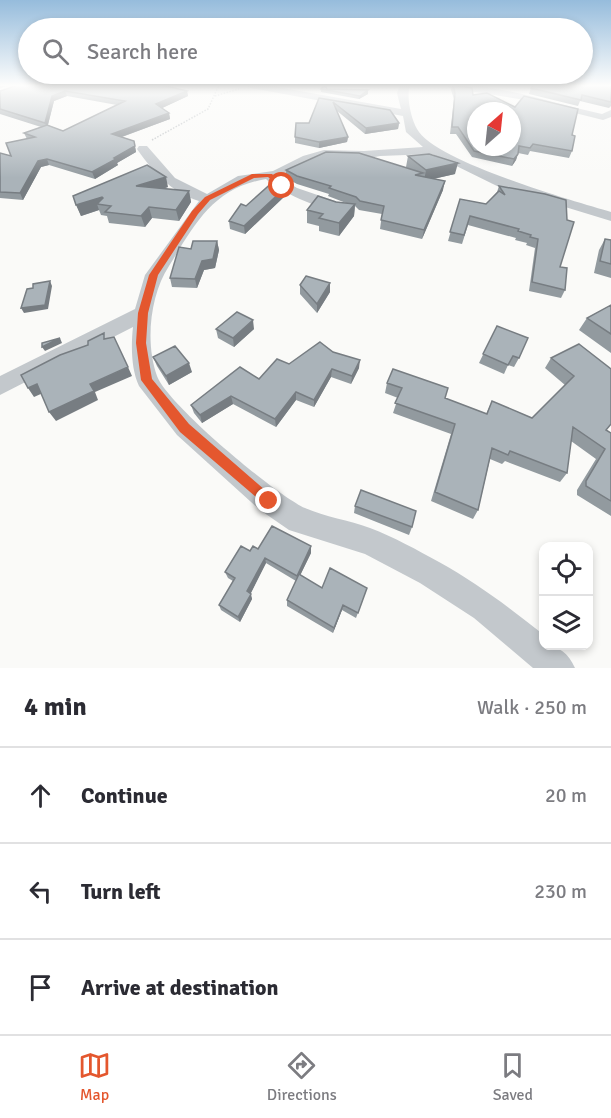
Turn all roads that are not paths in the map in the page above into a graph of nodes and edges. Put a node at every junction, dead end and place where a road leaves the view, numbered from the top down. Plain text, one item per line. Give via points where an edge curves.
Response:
1 (406, 116) edge
2 (143, 149) road end
3 (434, 150) junction
4 (269, 175) junction
5 (208, 199) junction
6 (350, 211) edge
7 (611, 217) edge
8 (143, 313) junction
9 (0, 387) edge
10 (558, 668) edge

1 - 3 street via 412,132
2 - 5 street via 158,171 177,186
3 - 4 street via 324,154
3 - 7 street via 502,183
4 - 5 street via 243,178
4 - 6 street via 295,192
5 - 8 street via 154,275
8 - 9 street
8 - 10 street via 141,343 147,380 184,428 230,468 299,520 370,542 485,607

